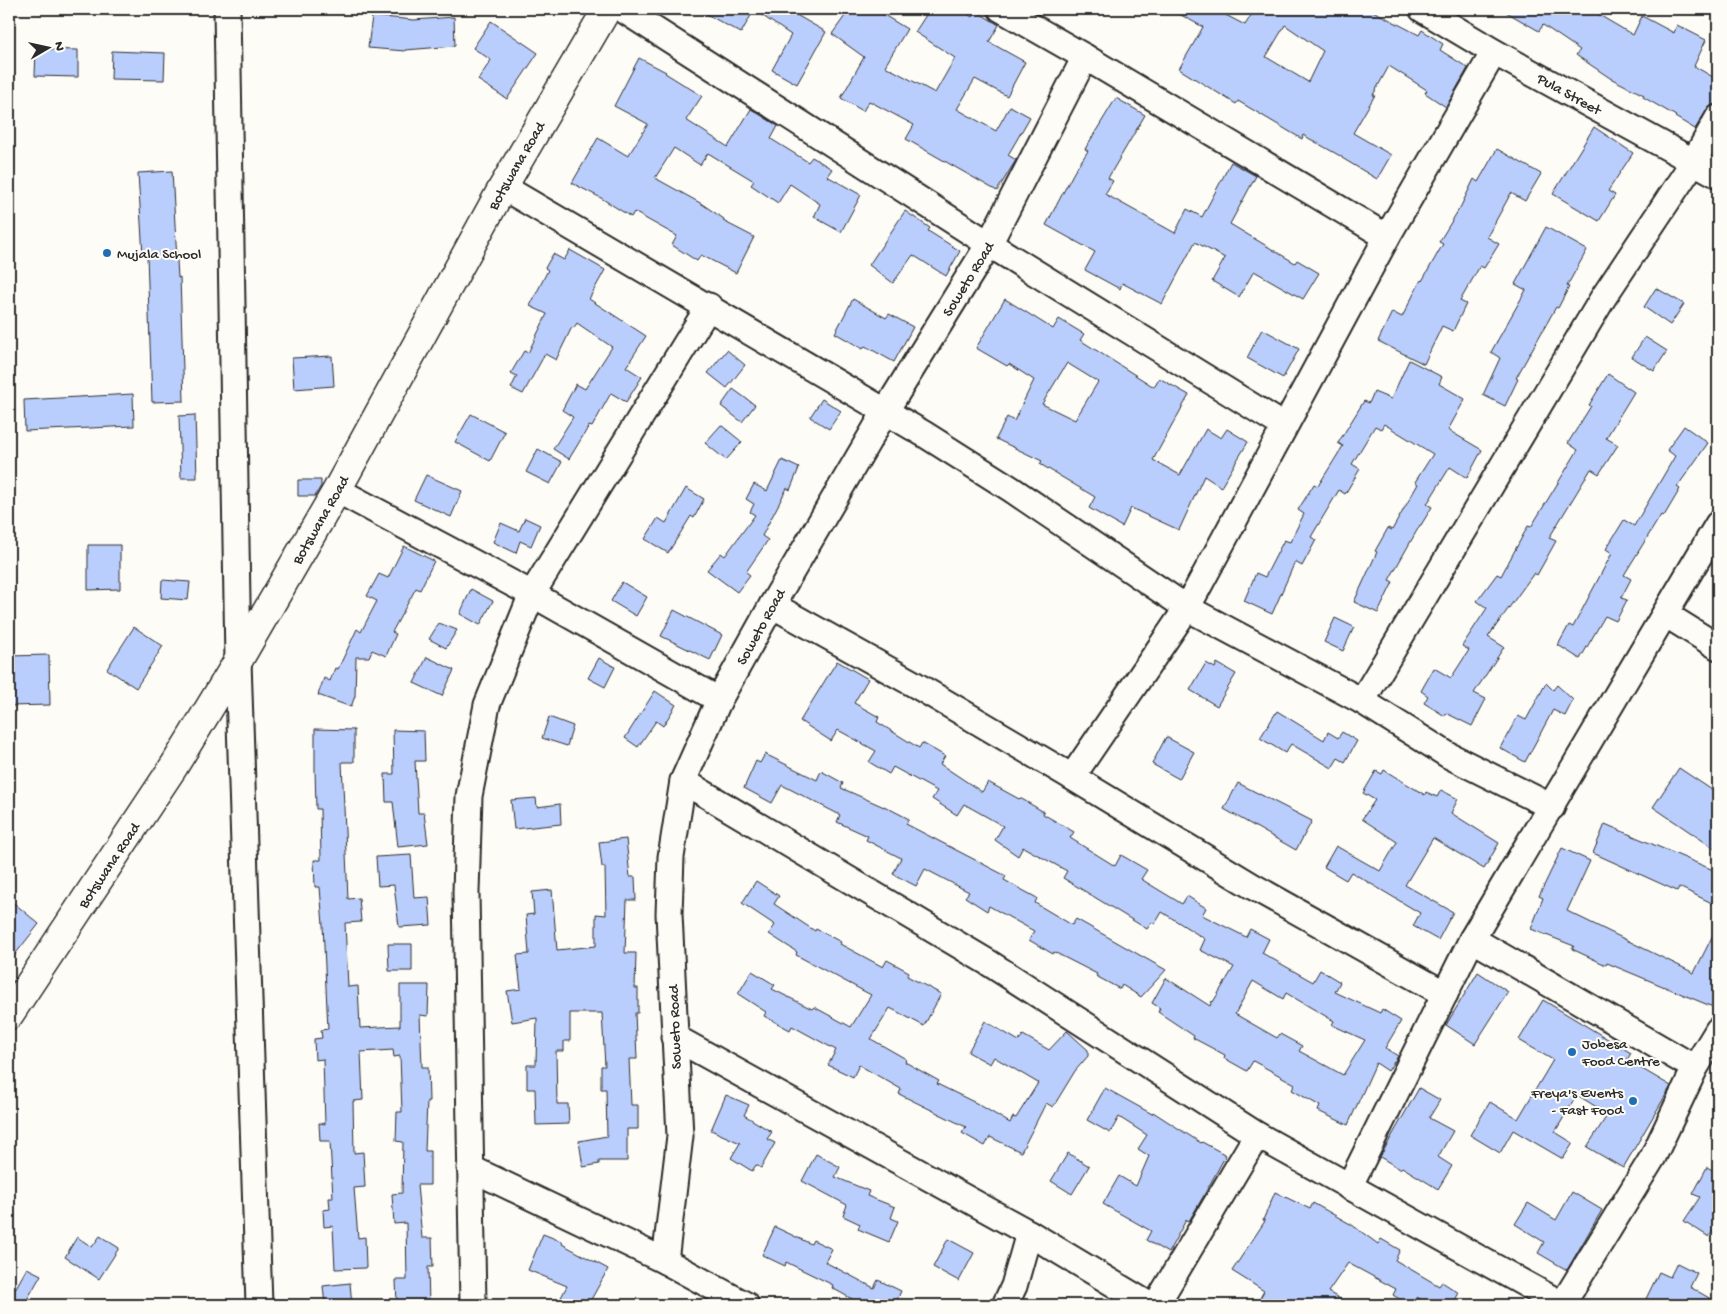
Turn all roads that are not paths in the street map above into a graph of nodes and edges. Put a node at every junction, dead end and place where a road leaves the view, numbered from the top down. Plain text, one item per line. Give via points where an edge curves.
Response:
1 (226, 9) edge
2 (607, 9) edge
3 (622, 9) edge
4 (1001, 9) edge
5 (1422, 9) edge
6 (1494, 52) junction
7 (1085, 57) junction
8 (1718, 118) edge
9 (1694, 161) junction
10 (1718, 175) edge
11 (503, 187) junction
12 (1387, 237) junction
13 (989, 244) junction
14 (709, 306) junction
15 (885, 412) junction
16 (1284, 426) junction
17 (336, 490) junction
18 (1718, 524) edge
19 (532, 594) junction
20 (772, 605) junction
21 (1187, 608) junction
22 (1665, 614) junction
23 (1718, 647) edge
24 (238, 661) junction
25 (719, 700) junction
26 (1362, 701) junction
27 (1072, 777) junction
28 (683, 781) junction
29 (1552, 807) junction
30 (1472, 939) junction
31 (1445, 994) junction
32 (10, 1010) edge
33 (1718, 1030) edge
34 (674, 1037) junction
35 (1695, 1068) junction
36 (1257, 1135) junction
37 (470, 1168) junction
38 (1349, 1187) junction
39 (1029, 1233) junction
40 (665, 1262) junction
41 (259, 1305) edge
42 (473, 1305) edge
43 (746, 1305) edge
44 (1005, 1305) edge
45 (1150, 1305) edge
46 (1156, 1305) edge
47 (1562, 1305) edge

1 - 24 street
2 - 11 street, Botswana Road
3 - 13 street
4 - 7 street
5 - 6 street, Pula Street
6 - 9 street, Pula Street
6 - 12 street
7 - 12 street
7 - 13 street, Soweto Road
8 - 9 street
9 - 10 street, Pula Street
9 - 26 street via 1603,298
11 - 14 street
11 - 17 street, Botswana Road
12 - 16 street
13 - 15 street, Soweto Road
13 - 16 street
14 - 15 street
14 - 19 street
15 - 20 street, Soweto Road
15 - 21 street via 975,466
16 - 21 street
17 - 19 street
17 - 24 street, Botswana Road
18 - 22 street
19 - 25 street
19 - 37 street via 487,705 469,796 466,892
20 - 25 street, Soweto Road
20 - 27 street
21 - 26 street
21 - 27 street
22 - 23 street
22 - 29 street
24 - 32 street, Botswana Road via 169,774
24 - 41 street
25 - 28 street, Soweto Road
26 - 29 street via 1448,754
27 - 31 street via 1252,886
28 - 34 street, Soweto Road via 671,866
28 - 36 street via 989,963
29 - 30 street
30 - 31 street
30 - 35 street
31 - 38 street
33 - 35 street
34 - 39 street
34 - 40 street, Soweto Road via 680,1136
35 - 47 street via 1653,1157
36 - 38 street
36 - 46 street
37 - 40 street
37 - 42 street
38 - 47 street
39 - 44 street via 1014,1286
39 - 45 street
40 - 43 street

